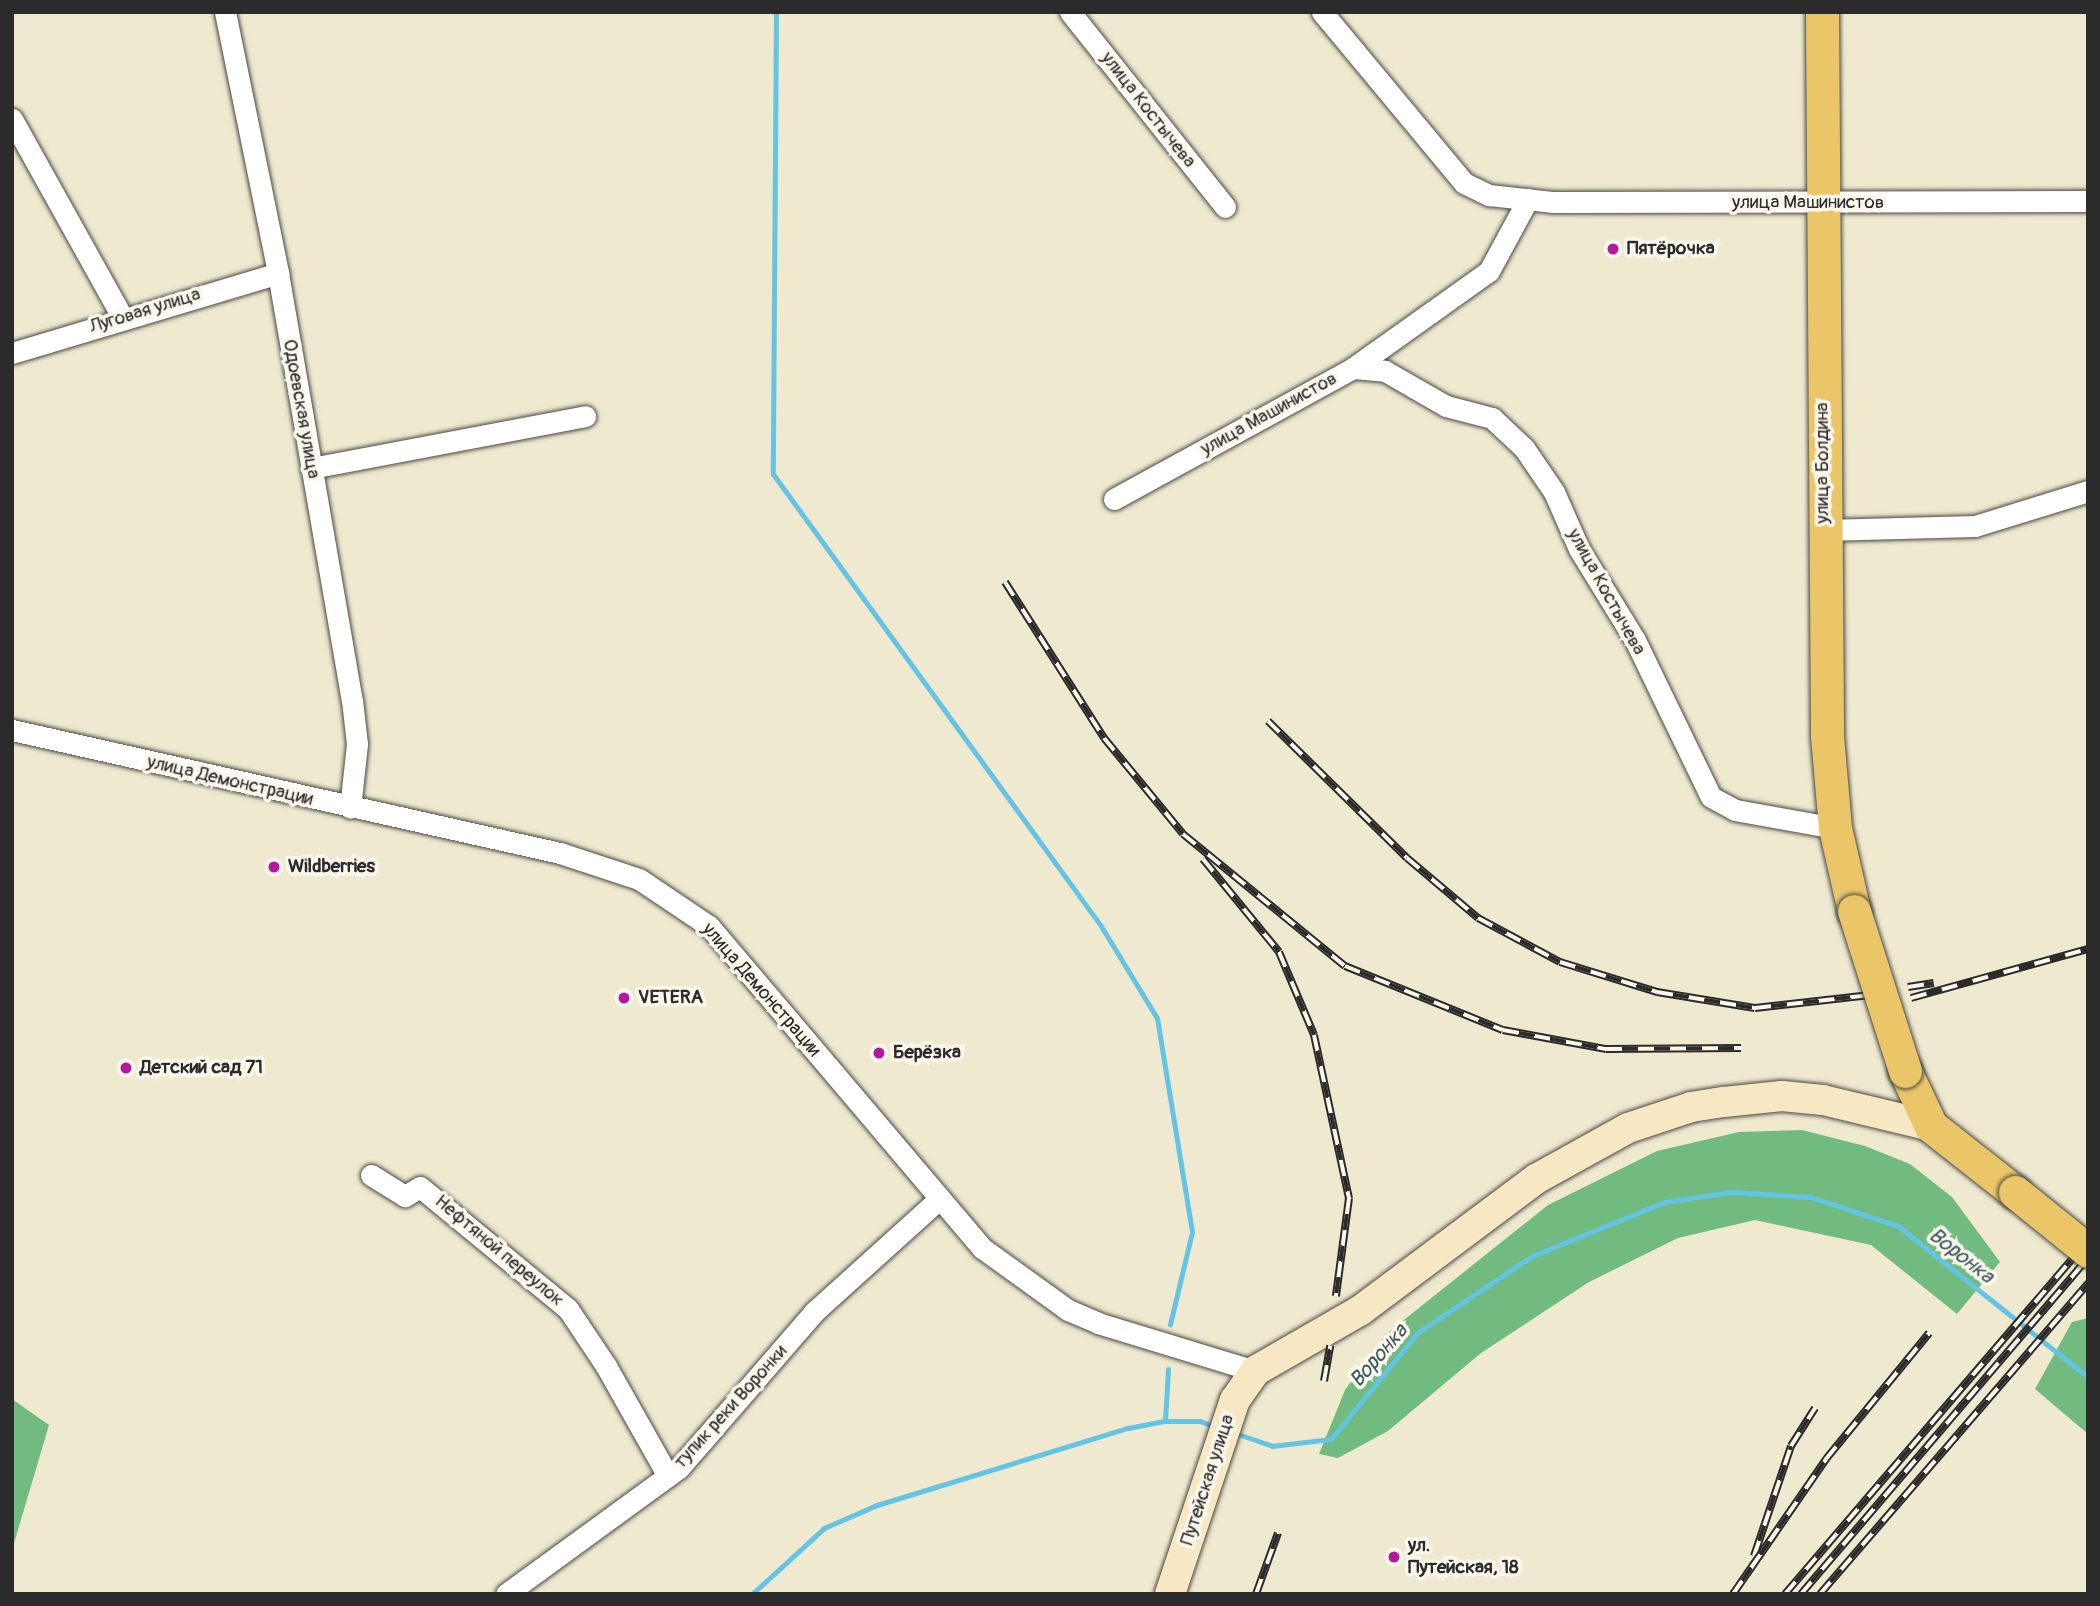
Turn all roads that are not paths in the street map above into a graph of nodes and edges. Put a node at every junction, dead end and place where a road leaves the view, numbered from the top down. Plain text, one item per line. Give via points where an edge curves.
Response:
1 (225, 12) edge
2 (1070, 12) edge
3 (1322, 12) edge
4 (1822, 12) edge
5 (12, 119) edge
6 (1528, 200) junction
7 (2088, 201) edge
8 (1822, 204) junction
9 (1225, 207) dead end
10 (278, 273) junction
11 (122, 317) junction
12 (12, 353) edge
13 (1353, 368) junction
14 (585, 416) dead end
15 (311, 468) junction
16 (2088, 491) edge
17 (1114, 499) dead end
18 (1824, 530) junction
19 (12, 730) edge
20 (350, 808) junction
21 (1835, 828) junction
22 (1931, 1126) junction
23 (371, 1175) dead end
24 (938, 1200) junction
25 (2088, 1251) edge
26 (1255, 1371) junction
27 (668, 1476) junction
28 (506, 1594) edge
29 (1170, 1594) edge

1 - 10 street, Одоевская улица
2 - 9 street, улица Костычева
3 - 6 street, улица Машинистов via 1464,183 1489,195
4 - 8 main road, улица Болдина
5 - 11 street
6 - 8 street, улица Машинистов
6 - 13 street, улица Машинистов via 1489,271
7 - 8 street, улица Машинистов
8 - 18 main road, улица Болдина
10 - 11 street, Луговая улица
10 - 15 street, Одоевская улица
11 - 12 street, Луговая улица
13 - 17 street, улица Машинистов
13 - 21 street, улица Костычева via 1385,371 1446,405 1492,418 1524,448 1554,492 1579,549 1635,640 1711,797 1735,810
14 - 15 street
15 - 20 street, Одоевская улица via 352,700 357,744
16 - 18 street via 1975,526
18 - 21 main road, улица Болдина via 1827,736
19 - 20 street, улица Демонстрации
20 - 24 street, улица Демонстрации via 586,860 639,879 678,902 709,926
21 - 22 main road, улица Болдина, bridge via 1854,911 1905,1071
22 - 25 main road, bridge
22 - 26 street via 1899,1115 1782,1096 1691,1107 1596,1144 1536,1179 1361,1310
23 - 27 street, Нефтяной переулок via 405,1196 420,1187 568,1309
24 - 26 street, улица Демонстрации via 982,1248 1068,1310 1098,1324
24 - 27 street, тупик реки Воронки via 814,1312
26 - 29 street, Путейская улица via 1235,1400
27 - 28 street, тупик реки Воронки

